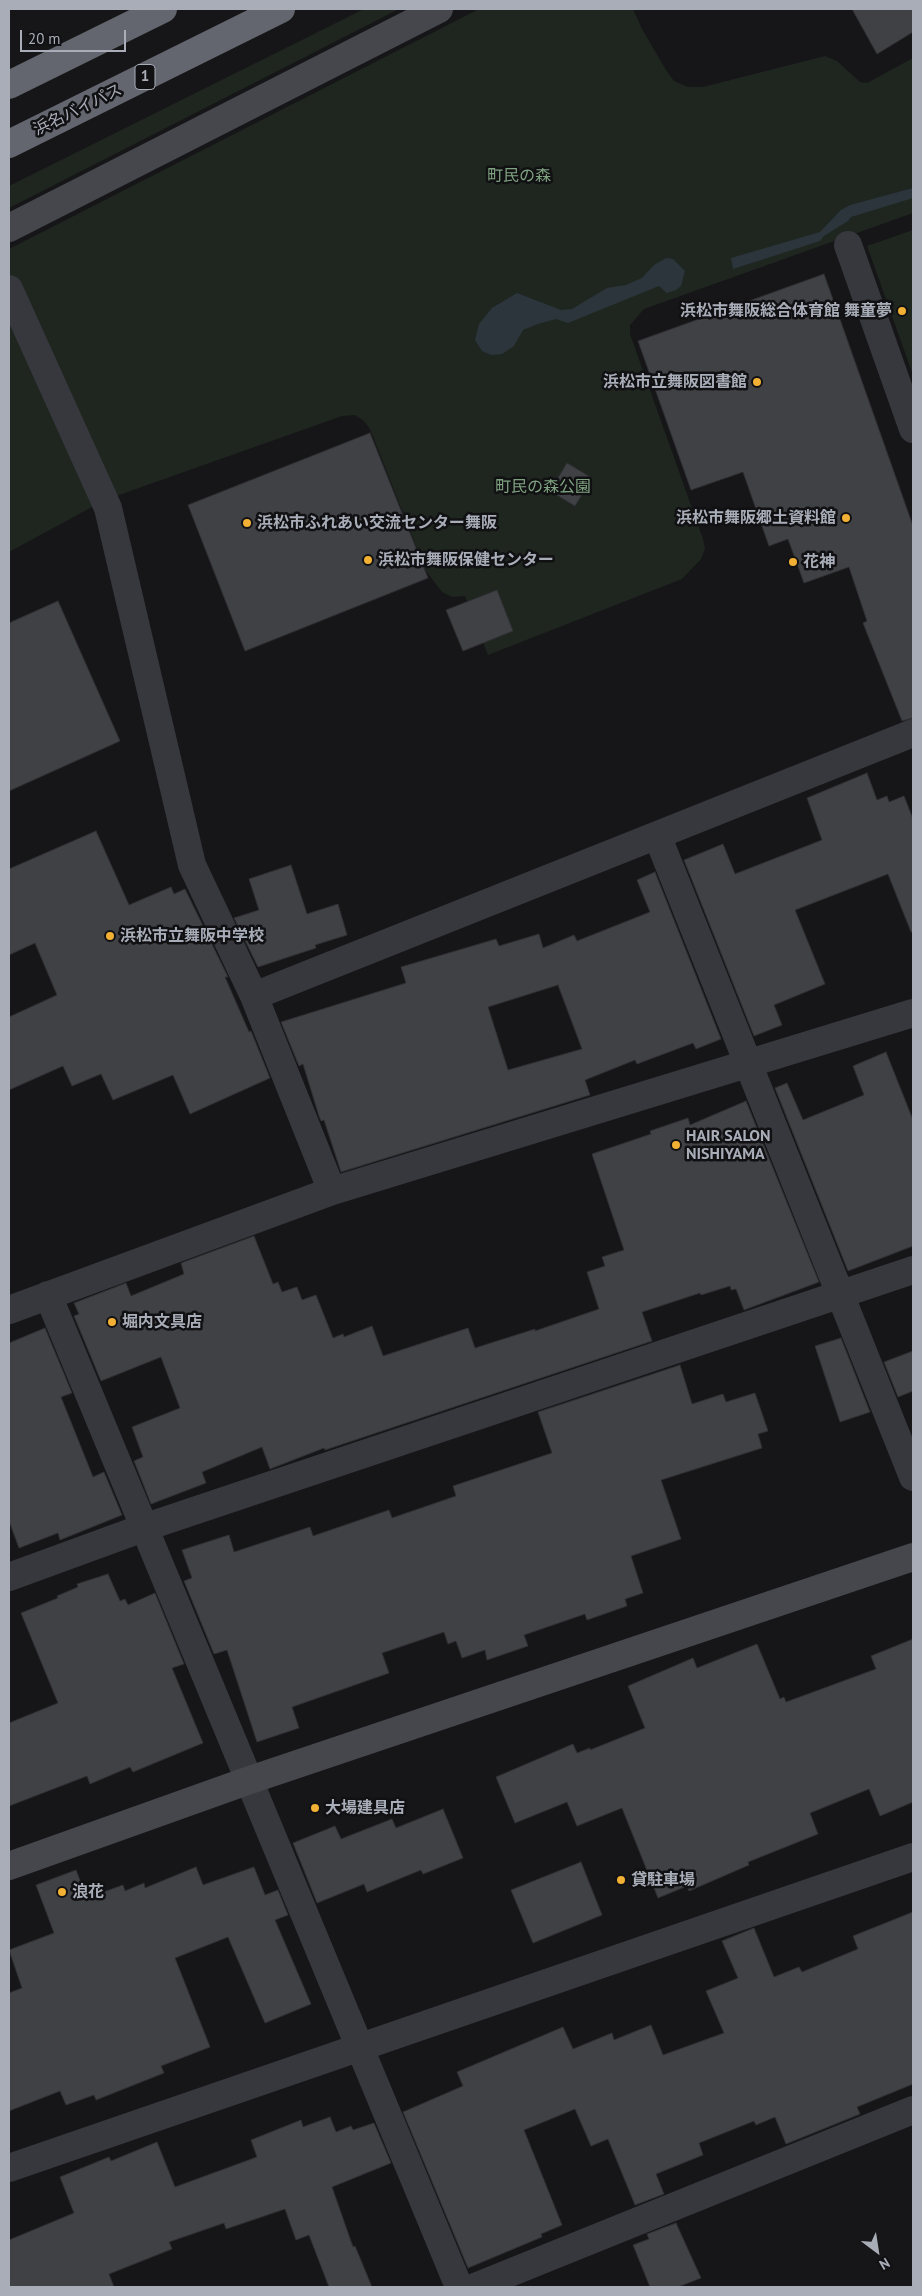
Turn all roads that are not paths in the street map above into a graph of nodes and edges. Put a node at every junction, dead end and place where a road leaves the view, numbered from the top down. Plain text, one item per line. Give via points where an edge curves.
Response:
1 (163, 9) edge
2 (281, 9) edge
3 (439, 9) edge
4 (9, 86) edge
5 (9, 144) edge
6 (9, 228) edge
7 (848, 245) dead end
8 (9, 289) edge
9 (913, 429) edge
10 (913, 733) edge
11 (657, 835) junction
12 (254, 996) junction
13 (913, 1013) edge
14 (748, 1063) junction
15 (332, 1191) junction
16 (913, 1270) edge
17 (48, 1295) junction
18 (840, 1295) junction
19 (9, 1310) edge
20 (913, 1477) edge
21 (143, 1528) junction
22 (913, 1557) edge
23 (9, 1577) edge
24 (247, 1781) junction
25 (913, 1857) edge
26 (9, 1866) edge
27 (359, 2049) junction
28 (913, 2110) edge
29 (9, 2168) edge
30 (459, 2287) edge
31 (475, 2287) edge

1 - 4 highway
2 - 5 highway, 浜名バイパス / 1
3 - 6 street
7 - 9 street
8 - 12 street via 108,508 192,865
10 - 11 street
11 - 12 street
11 - 14 street
12 - 15 street
13 - 14 street
14 - 15 street
14 - 18 street
15 - 17 street
16 - 18 street
17 - 19 street
17 - 21 street
18 - 20 street
18 - 21 street
21 - 23 street
21 - 24 street
22 - 24 street
24 - 26 street
24 - 27 street
25 - 27 street
27 - 29 street
27 - 30 street
28 - 31 street

